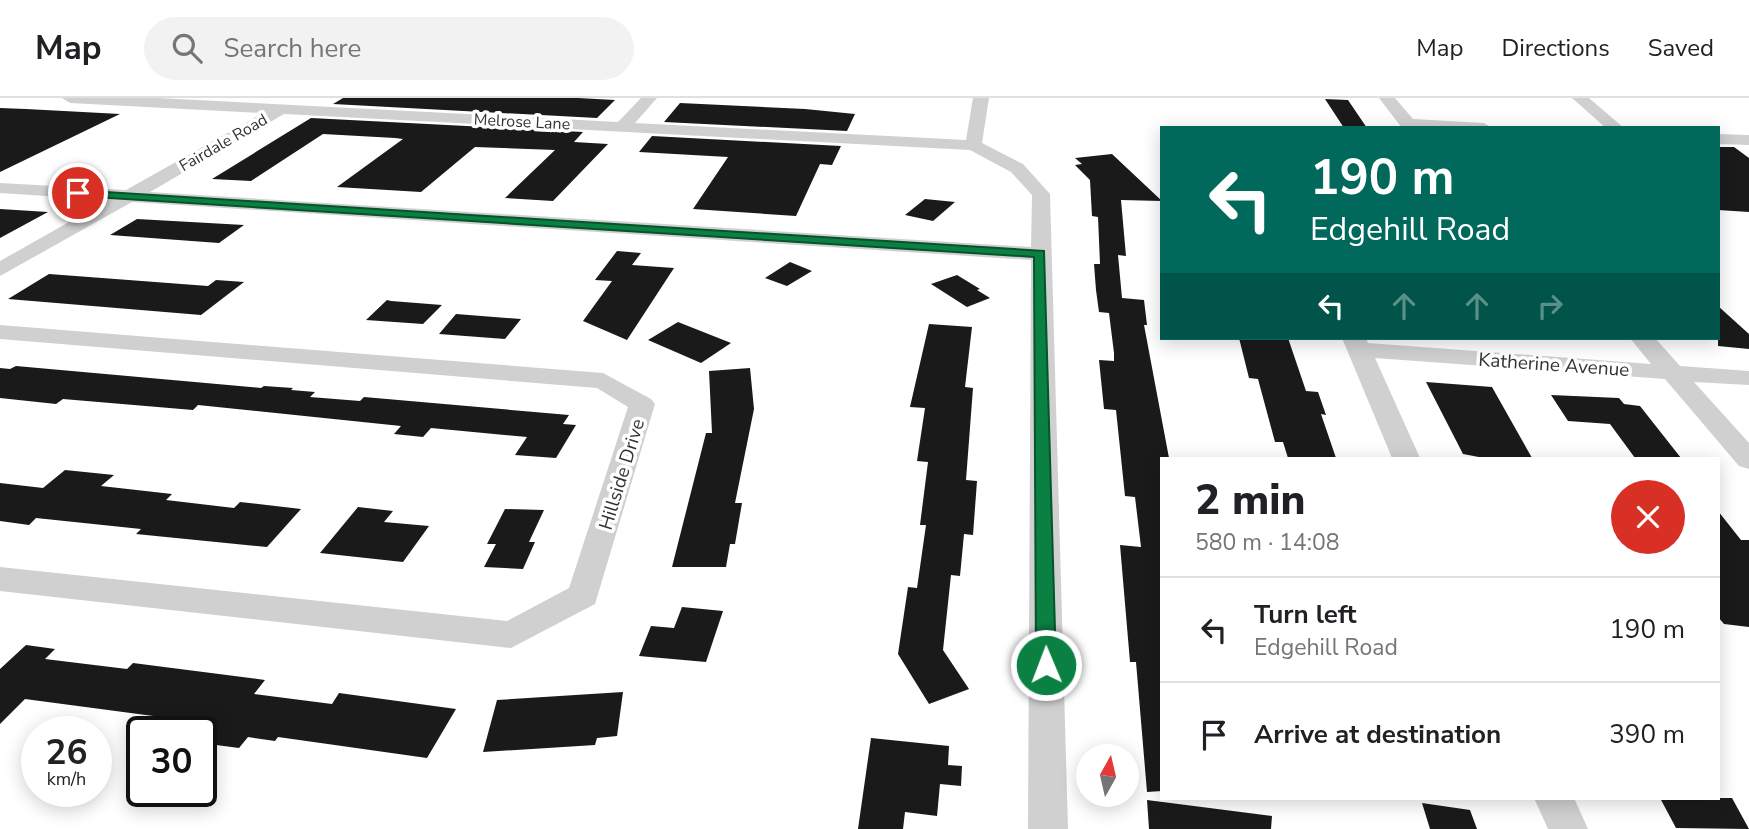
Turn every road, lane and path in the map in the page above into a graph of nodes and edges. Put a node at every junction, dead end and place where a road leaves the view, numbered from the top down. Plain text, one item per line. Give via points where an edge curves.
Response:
1 (70, 98) edge
2 (301, 98) edge
3 (649, 98) edge
4 (981, 98) edge
5 (1387, 98) edge
6 (1580, 98) edge
7 (281, 109) junction
8 (623, 126) junction
9 (1409, 126) edge
10 (1614, 126) edge
11 (1720, 139) edge
12 (1749, 140) edge
13 (974, 145) junction
14 (0, 188) edge
15 (130, 196) junction
16 (1040, 254) junction
17 (0, 270) edge
18 (0, 332) edge
19 (1644, 340) edge
20 (1357, 344) edge
21 (1672, 372) junction
22 (1749, 378) edge
23 (1406, 457) edge
24 (1749, 460) edge
25 (0, 579) edge
26 (1555, 800) edge
27 (1048, 829) edge
28 (1567, 829) edge

1 - 7 street, Melrose Lane
2 - 7 street, Fairdale Road
3 - 8 street
4 - 13 street
5 - 9 street
6 - 10 street
7 - 8 street, Melrose Lane
7 - 15 street, Fairdale Road
8 - 13 street, Melrose Lane
11 - 12 street
13 - 16 street via 1017,168 1041,194
14 - 15 street
15 - 16 street
15 - 17 street, Fairdale Road
16 - 27 street
18 - 25 street, Hillside Drive via 603,381 642,404 583,595 511,635
19 - 21 street
20 - 21 street, Katherine Avenue
20 - 23 street
21 - 22 street, Katherine Avenue
21 - 24 street
26 - 28 street

